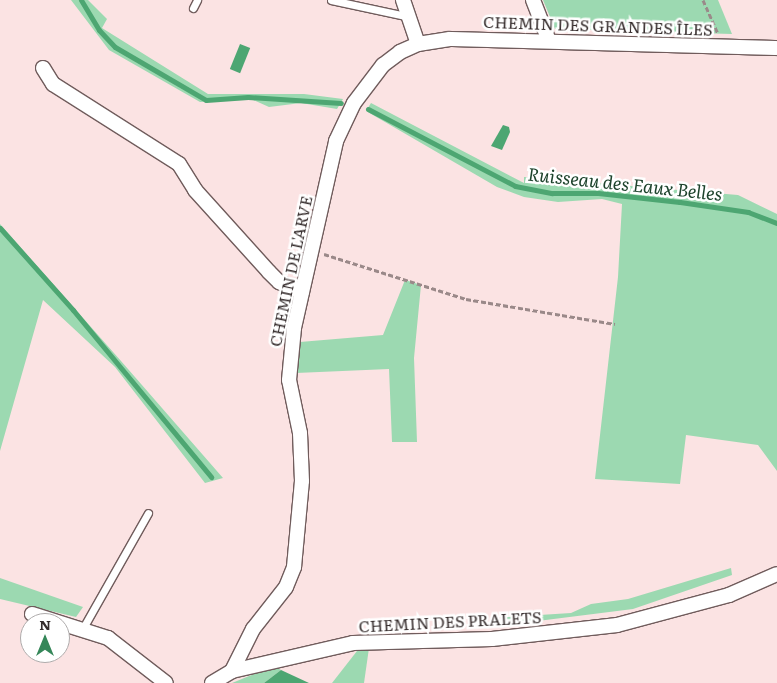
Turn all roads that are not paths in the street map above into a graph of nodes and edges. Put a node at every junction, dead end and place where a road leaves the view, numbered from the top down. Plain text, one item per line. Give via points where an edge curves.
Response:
1 (197, 0) edge
2 (331, 0) edge
3 (404, 0) edge
4 (533, 0) edge
5 (193, 8) dead end
6 (410, 17) junction
7 (549, 41) junction
8 (418, 44) junction
9 (777, 48) edge
10 (44, 68) dead end
11 (302, 292) junction
12 (148, 513) dead end
13 (777, 574) edge
14 (70, 624) edge
15 (83, 628) junction
16 (232, 671) junction
17 (166, 683) edge
18 (212, 683) edge

1 - 5 lane
2 - 6 lane
3 - 6 street
4 - 7 street
6 - 8 street
7 - 8 street, CHEMIN DES GRANDES ÎLES via 470,38
7 - 9 street, CHEMIN DES GRANDES ÎLES
8 - 11 street, CHEMIN DE L'ARVE via 383,65 354,103 343,124 331,161 314,252
10 - 11 street via 53,84 179,164 195,190 269,272 280,282
11 - 16 street, CHEMIN DE L'ARVE via 289,366 301,452 297,556 288,583 253,629
12 - 15 lane
13 - 16 street, CHEMIN DES PRALETS via 708,602 617,625 492,639 367,642 301,653
14 - 15 street
15 - 17 street via 108,638
16 - 18 street, CHEMIN DES PRALETS

